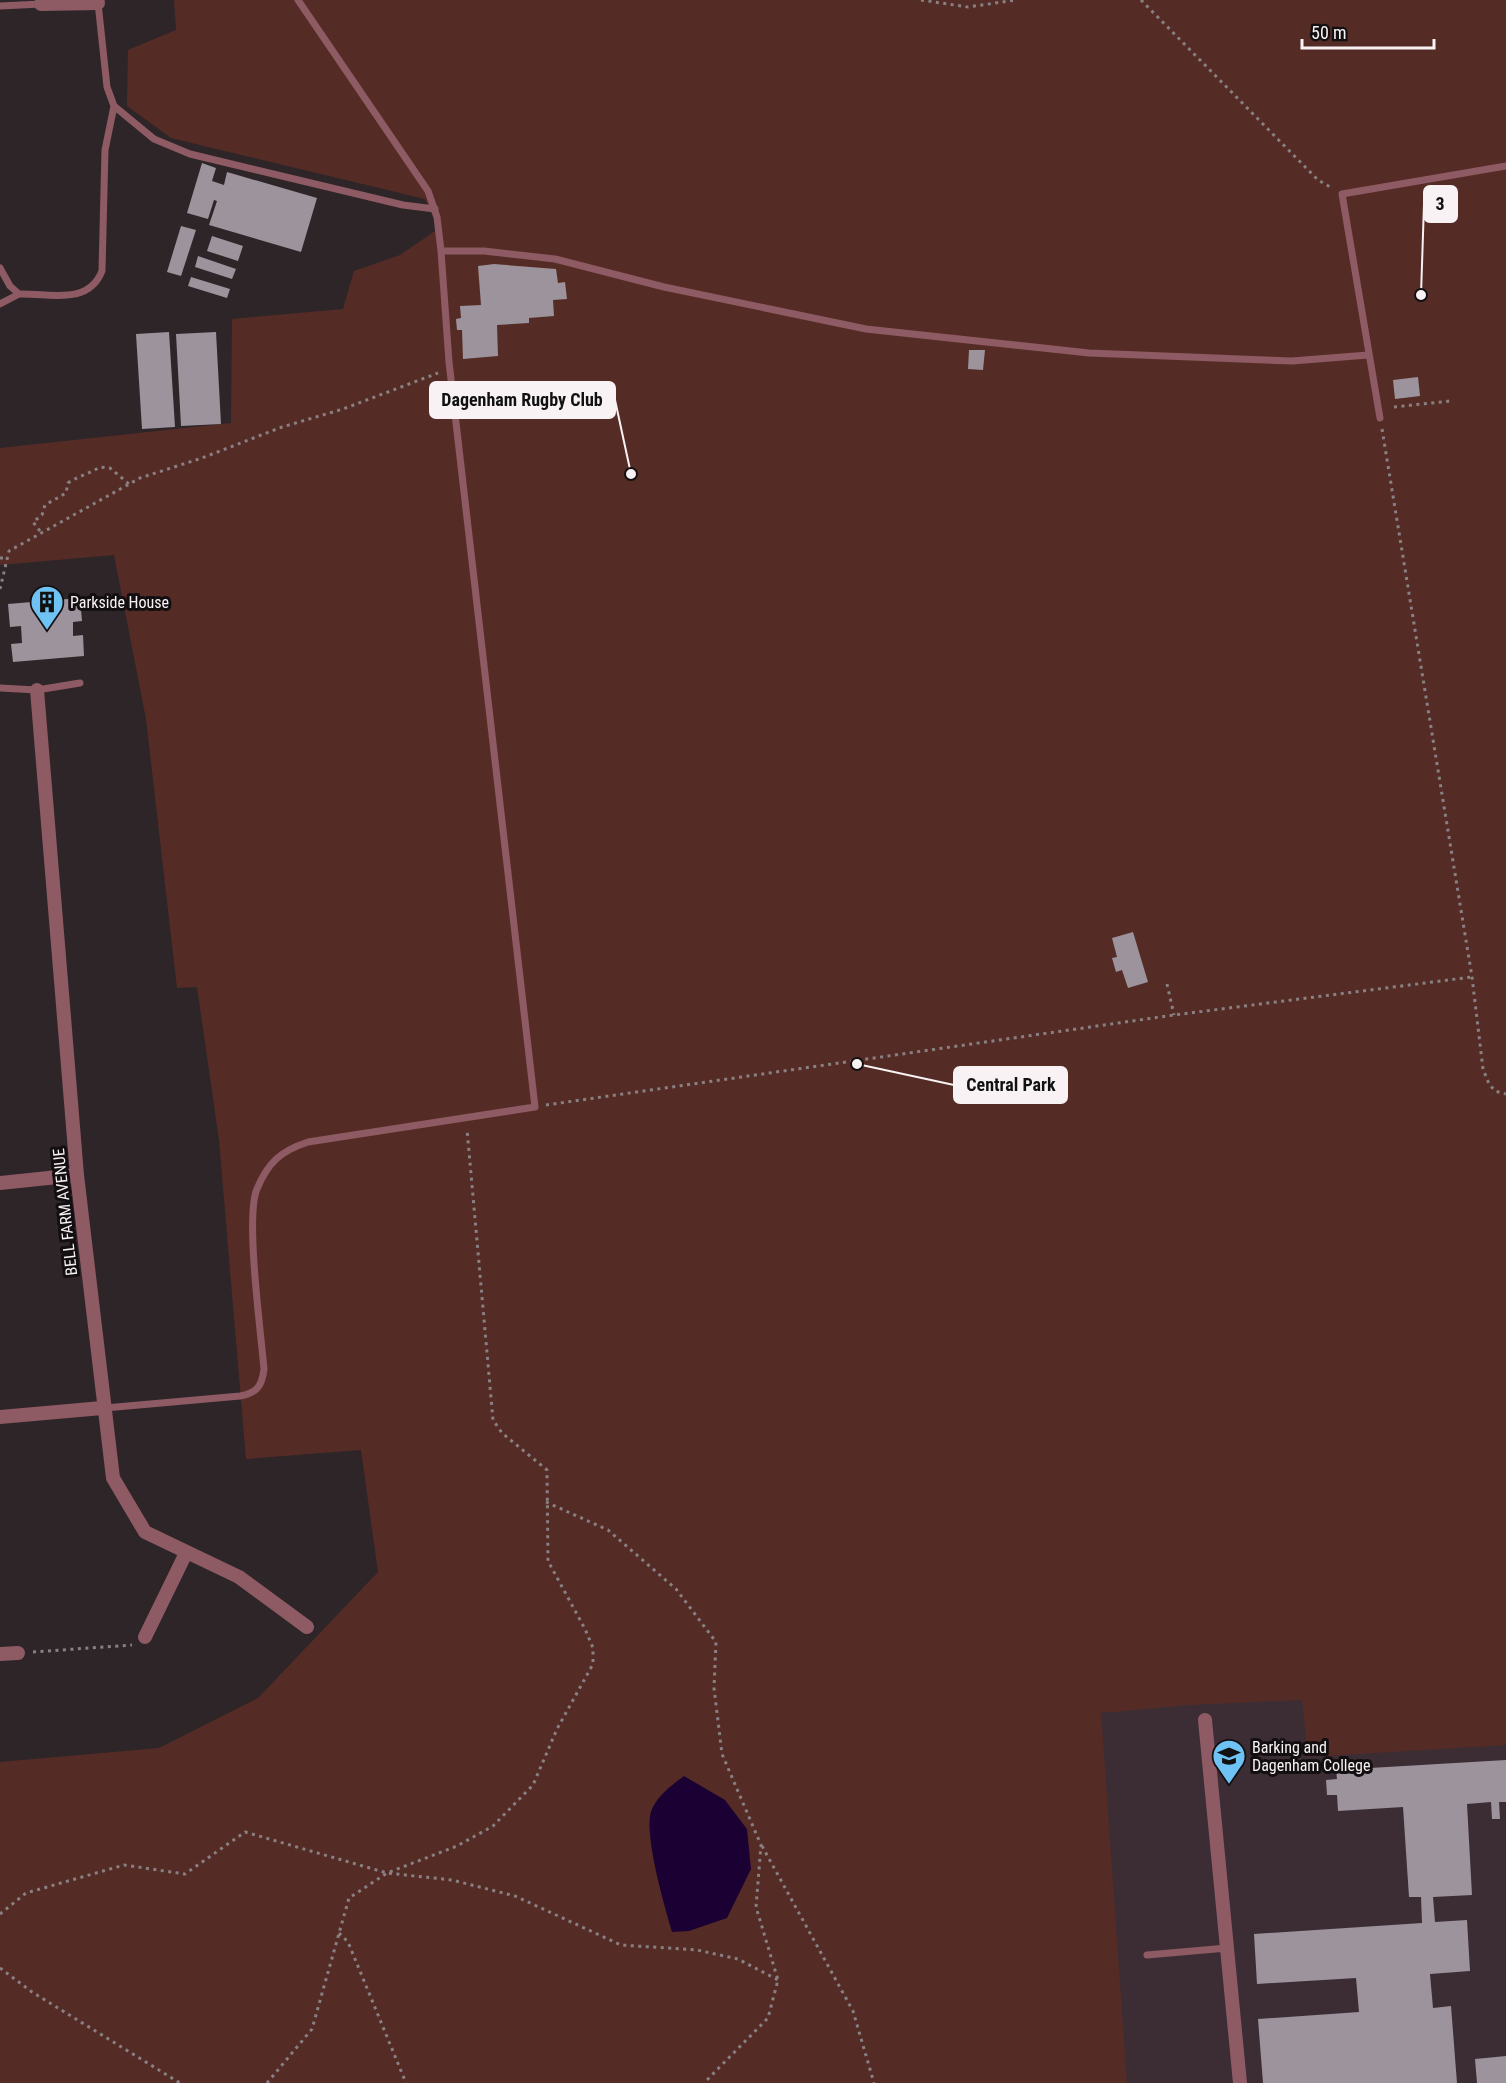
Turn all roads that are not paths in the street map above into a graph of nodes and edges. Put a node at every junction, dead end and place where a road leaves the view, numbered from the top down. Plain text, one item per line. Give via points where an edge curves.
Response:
1 (298, 0) edge
2 (98, 2) edge
3 (41, 4) joint
4 (0, 6) edge
5 (114, 106) junction
6 (1506, 166) edge
7 (435, 209) junction
8 (441, 251) junction
9 (0, 268) edge
10 (19, 294) junction
11 (0, 304) edge
12 (1368, 355) junction
13 (1380, 418) road end
14 (80, 683) dead end
15 (0, 688) edge
16 (37, 690) junction
17 (77, 1175) junction
18 (0, 1183) edge
19 (102, 1408) junction
20 (0, 1417) edge
21 (186, 1553) junction
22 (308, 1627) dead end
23 (145, 1636) road end
24 (18, 1653) road end
25 (0, 1654) edge
26 (1205, 1720) dead end
27 (1227, 1948) junction
28 (1147, 1954) dead end
29 (1240, 2083) edge

1 - 7 lane via 428,191
2 - 3 street
2 - 5 lane via 107,87
3 - 4 lane
5 - 7 lane via 154,139 190,154 403,205
5 - 10 lane via 105,150 102,272 97,284 88,291 66,295
6 - 12 lane via 1342,194
7 - 8 lane
8 - 12 lane via 484,251 555,260 866,329 1089,353 1292,361
8 - 19 lane via 449,367 535,1107 308,1142 285,1149 268,1168 256,1191 253,1218 264,1369 260,1387 253,1394 240,1396
9 - 10 lane
10 - 11 lane
12 - 13 lane
14 - 16 lane
15 - 16 lane
16 - 17 street, BELL FARM AVENUE
17 - 18 street
17 - 19 street, BELL FARM AVENUE
19 - 20 street
19 - 21 street, BELL FARM AVENUE via 112,1478 145,1532
21 - 22 street, BELL FARM AVENUE via 239,1577
21 - 23 street
24 - 25 street
26 - 27 street
27 - 28 lane
27 - 29 street

